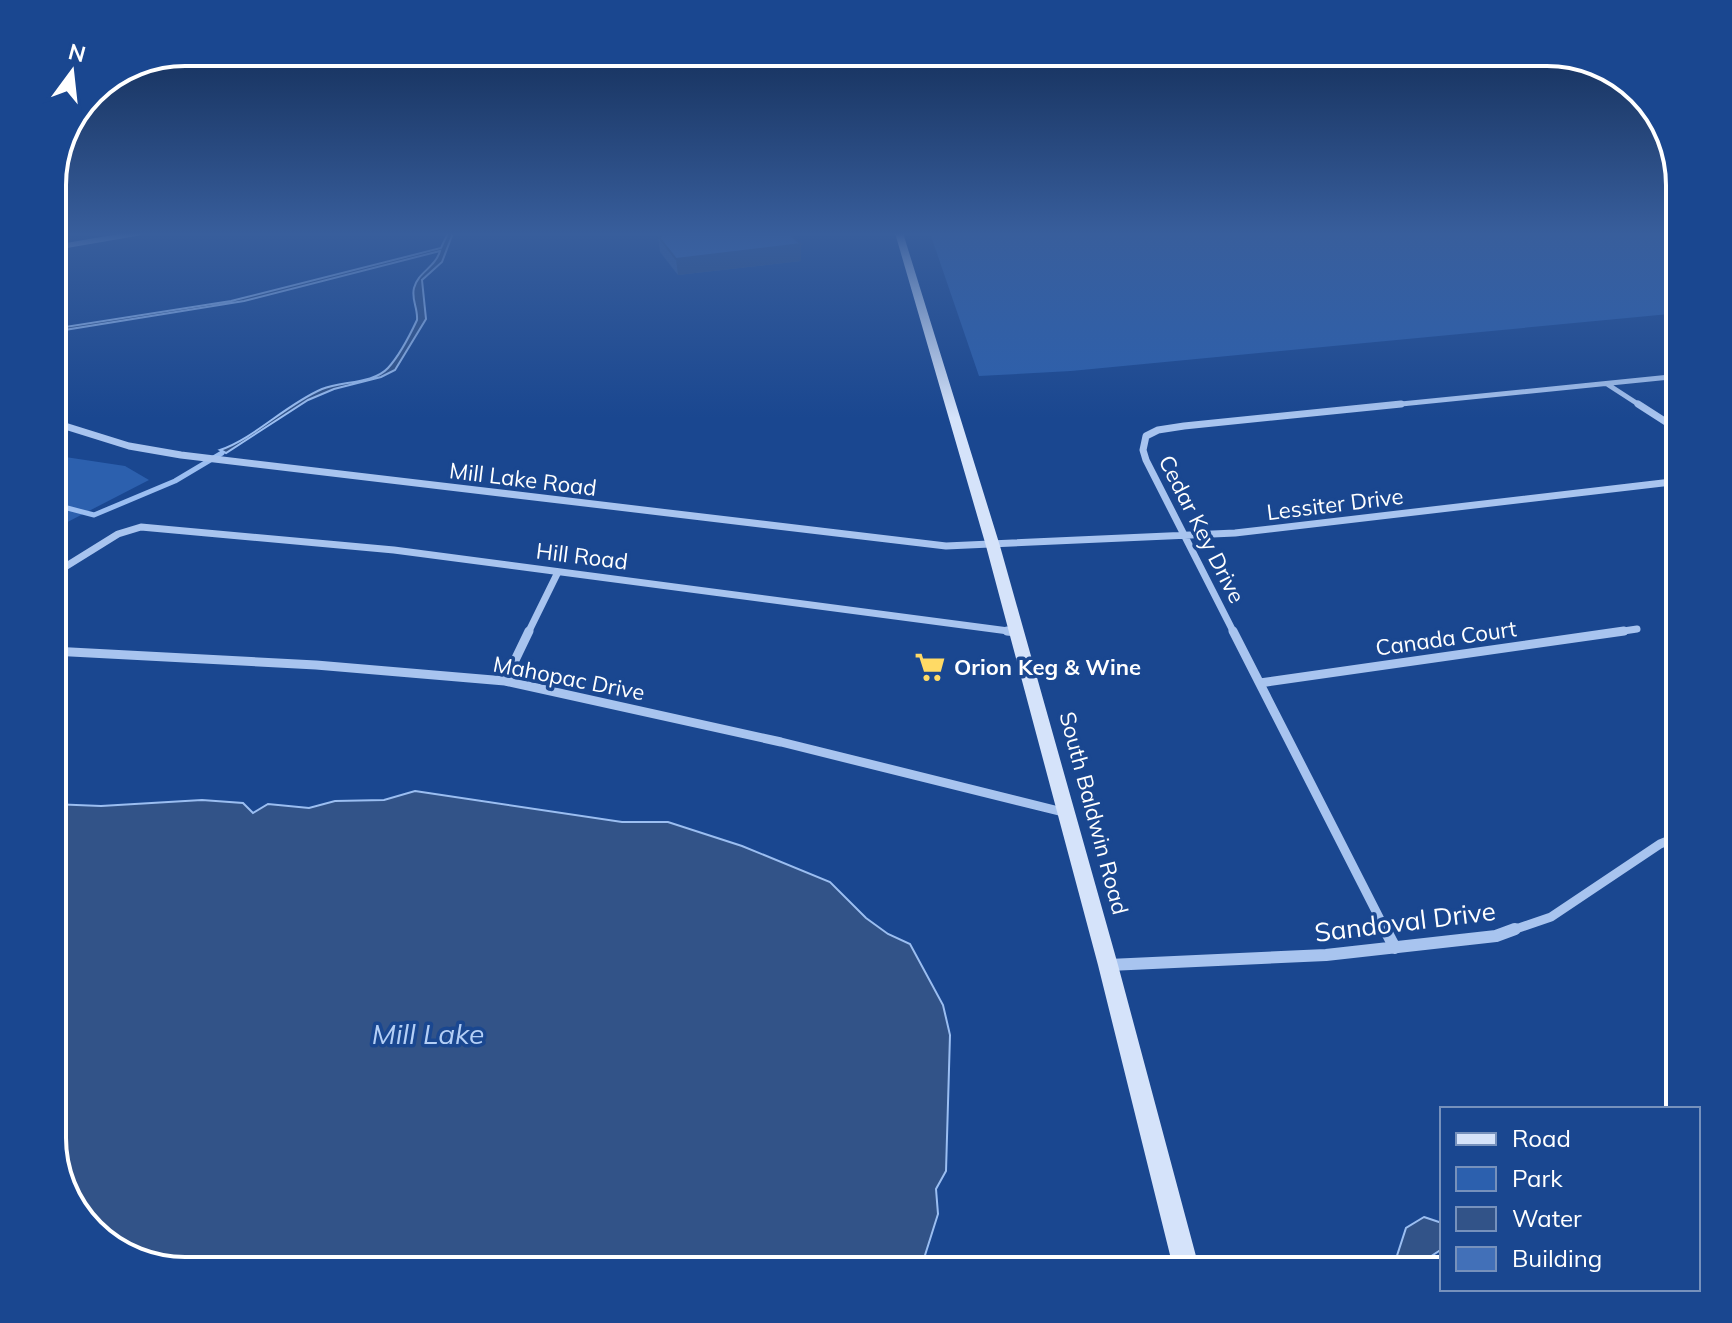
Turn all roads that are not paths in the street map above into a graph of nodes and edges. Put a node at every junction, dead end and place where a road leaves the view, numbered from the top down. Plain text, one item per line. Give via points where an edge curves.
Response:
1 (918, 295) edge
2 (1666, 377) edge
3 (1606, 383) junction
4 (1666, 422) edge
5 (66, 426) edge
6 (1666, 483) edge
7 (1186, 536) junction
8 (993, 546) junction
9 (66, 566) edge
10 (558, 572) junction
11 (1637, 629) dead end
12 (1017, 632) junction
13 (66, 652) edge
14 (505, 681) junction
15 (1260, 683) junction
16 (1067, 813) junction
17 (1666, 842) edge
18 (1395, 948) junction
19 (1108, 965) junction
20 (1183, 1257) edge

1 - 8 main road, South Baldwin Road
2 - 3 street, Cedar Key Drive
3 - 4 street
3 - 7 street, Cedar Key Drive via 1152,431 1141,448
5 - 8 street, Mill Lake Road via 129,446 270,467 874,539
6 - 7 street, Lessiter Drive
7 - 8 street, Lessiter Drive
7 - 15 street, Cedar Key Drive
8 - 12 main road, South Baldwin Road
9 - 10 street, Hill Road via 118,534 141,527 394,550
10 - 12 street, Hill Road
10 - 14 street
11 - 15 street, Canada Court
12 - 16 main road, South Baldwin Road
13 - 14 street, Mahopac Drive
14 - 16 street, Mahopac Drive
15 - 18 street, Cedar Key Drive
16 - 19 main road, South Baldwin Road
17 - 18 street, Sandoval Drive via 1551,917 1496,936
18 - 19 street, Sandoval Drive
19 - 20 main road, South Baldwin Road

